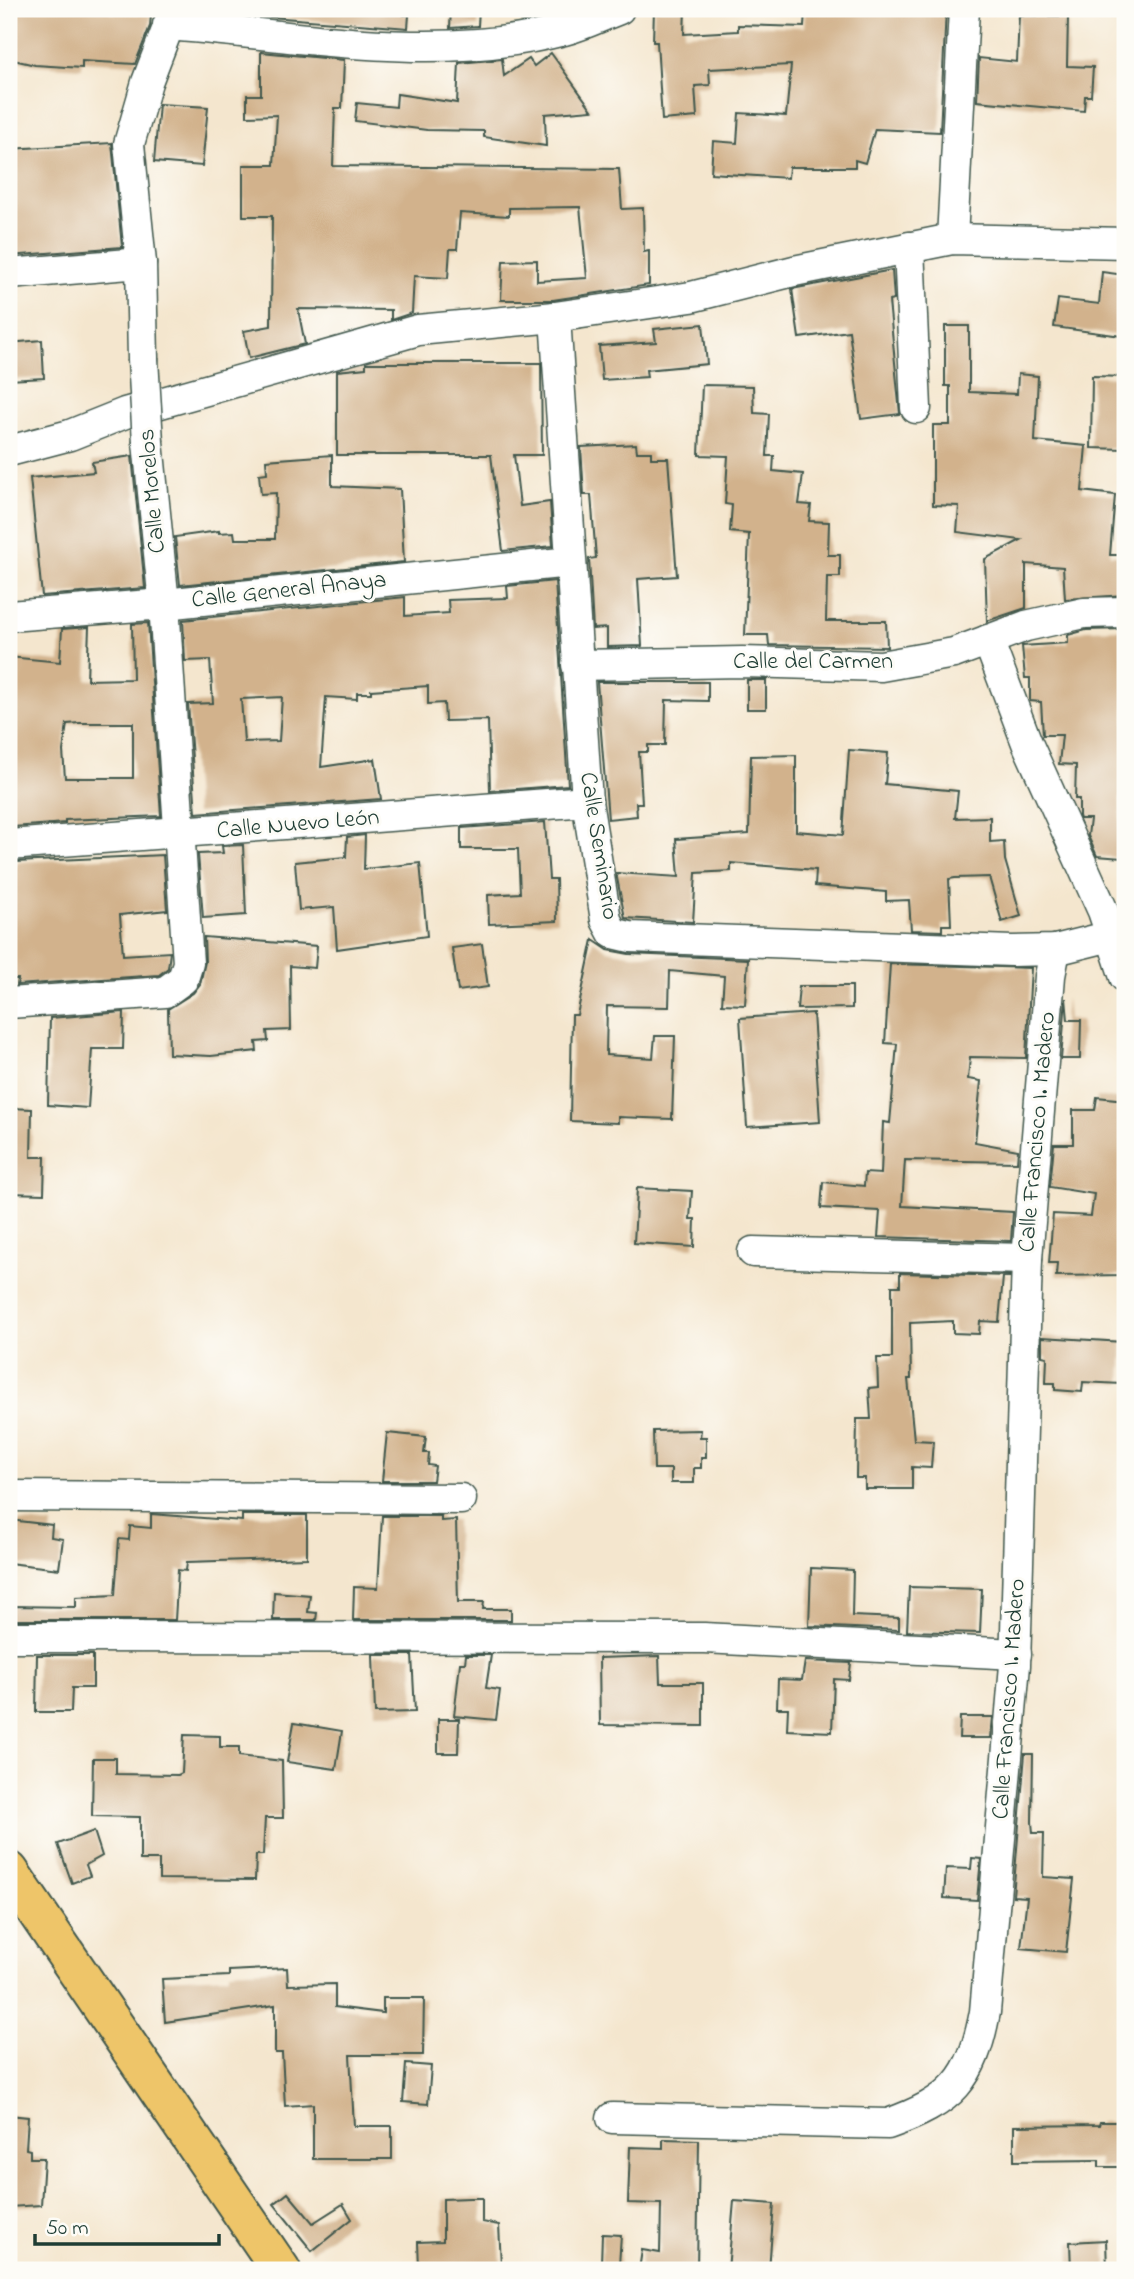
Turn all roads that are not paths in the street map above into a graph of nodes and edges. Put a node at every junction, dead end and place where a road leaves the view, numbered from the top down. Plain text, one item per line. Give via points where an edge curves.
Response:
1 (619, 9) edge
2 (964, 9) edge
3 (172, 17) edge
4 (952, 239) junction
5 (1125, 243) edge
6 (909, 247) junction
7 (141, 263) junction
8 (9, 274) edge
9 (555, 317) junction
10 (916, 408) dead end
11 (9, 451) edge
12 (570, 562) junction
13 (164, 604) junction
14 (1125, 612) edge
15 (9, 616) edge
16 (988, 640) junction
17 (577, 664) junction
18 (587, 801) junction
19 (181, 834) junction
20 (9, 845) edge
21 (1111, 936) junction
22 (1055, 950) junction
23 (1125, 977) edge
24 (9, 1003) edge
25 (753, 1252) dead end
26 (1027, 1259) junction
27 (9, 1496) edge
28 (461, 1499) dead end
29 (9, 1637) edge
30 (1016, 1654) junction
31 (9, 1871) edge
32 (612, 2118) dead end
33 (281, 2270) edge

1 - 3 street via 565,30 469,46 383,46
2 - 4 street
3 - 7 street, Calle Morelos via 129,144
4 - 5 street
4 - 6 street
6 - 9 street via 691,297
6 - 10 street
7 - 8 street
7 - 13 street, Calle Morelos, bridge via 148,442
9 - 11 street via 418,330 125,413 70,435
9 - 12 street, Calle Seminario
12 - 13 street, Calle General Anaya
12 - 17 street, Calle Seminario
13 - 15 street, Calle General Anaya
13 - 19 street, Calle Morelos
14 - 16 street, Calle del Carmen via 1084,613
16 - 17 street, Calle del Carmen via 954,653 881,666
16 - 21 street via 1027,743
17 - 18 street, Calle Seminario
18 - 19 street, Calle Nuevo León
18 - 22 street, Calle Seminario via 612,933
19 - 20 street, Calle Nuevo León
19 - 24 street, Calle Morelos via 188,963 183,979 165,992
21 - 22 street
21 - 23 street
22 - 26 street, Calle Francisco I. Madero
25 - 26 street
26 - 30 street, Calle Francisco I. Madero
27 - 28 street
29 - 30 street via 704,1638
30 - 32 street, Calle Francisco I. Madero via 985,2012 971,2063 953,2090 926,2110 887,2124
31 - 33 main road

